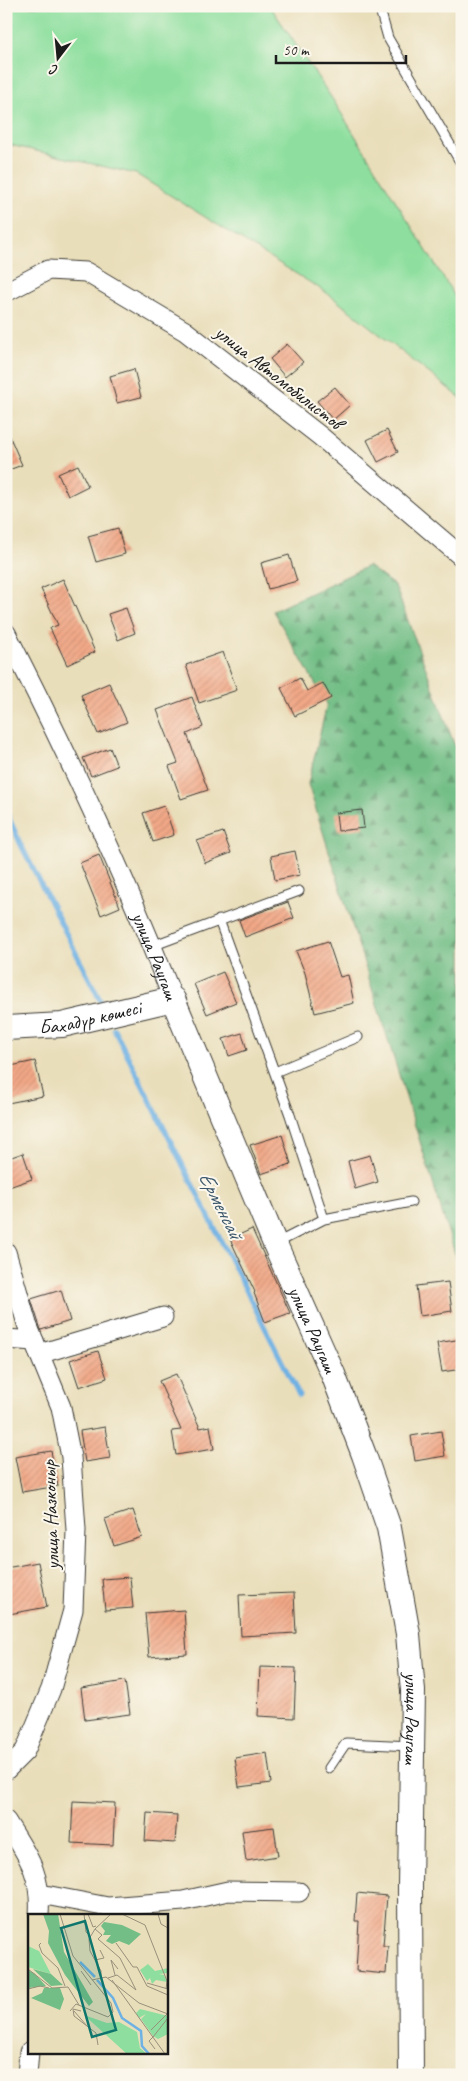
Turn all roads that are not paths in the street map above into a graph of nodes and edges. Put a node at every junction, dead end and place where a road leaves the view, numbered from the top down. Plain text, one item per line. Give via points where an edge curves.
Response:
1 (379, 6) edge
2 (462, 165) edge
3 (6, 292) edge
4 (462, 557) edge
5 (6, 633) edge
6 (299, 891) dead end
7 (219, 920) junction
8 (152, 946) junction
9 (173, 999) junction
10 (6, 1028) edge
11 (358, 1037) dead end
12 (275, 1072) junction
13 (411, 1202) dead end
14 (324, 1219) junction
15 (275, 1244) junction
16 (6, 1252) edge
17 (163, 1317) dead end
18 (6, 1339) edge
19 (36, 1348) junction
20 (413, 1746) junction
21 (330, 1768) dead end
22 (6, 1770) edge
23 (6, 1822) edge
24 (299, 1892) dead end
25 (40, 1894) junction
26 (39, 1914) edge
27 (29, 2054) edge
28 (27, 2075) edge
29 (411, 2075) edge

1 - 2 lane via 388,38
3 - 4 street, улица Автомобилистов via 48,270 86,272 185,332 320,436
5 - 8 street, улица Раугаш via 52,724
6 - 7 lane
7 - 8 lane
7 - 12 lane
8 - 9 street, улица Раугаш
9 - 10 street, Бахадүр көшесі via 62,1025
9 - 15 street, улица Раугаш
11 - 12 lane
12 - 14 lane
13 - 14 lane
14 - 15 lane
15 - 20 street, улица Раугаш via 333,1374 389,1528 408,1634
16 - 19 street, улица Назконыр
17 - 19 street
18 - 19 street
19 - 22 street, улица Назконыр via 61,1407 71,1457 76,1530 73,1610 51,1689 25,1751
20 - 21 lane via 346,1743
20 - 29 street, улица Раугаш
23 - 25 street via 30,1860
24 - 25 street via 228,1891 183,1901 108,1907
25 - 26 street
27 - 28 street

